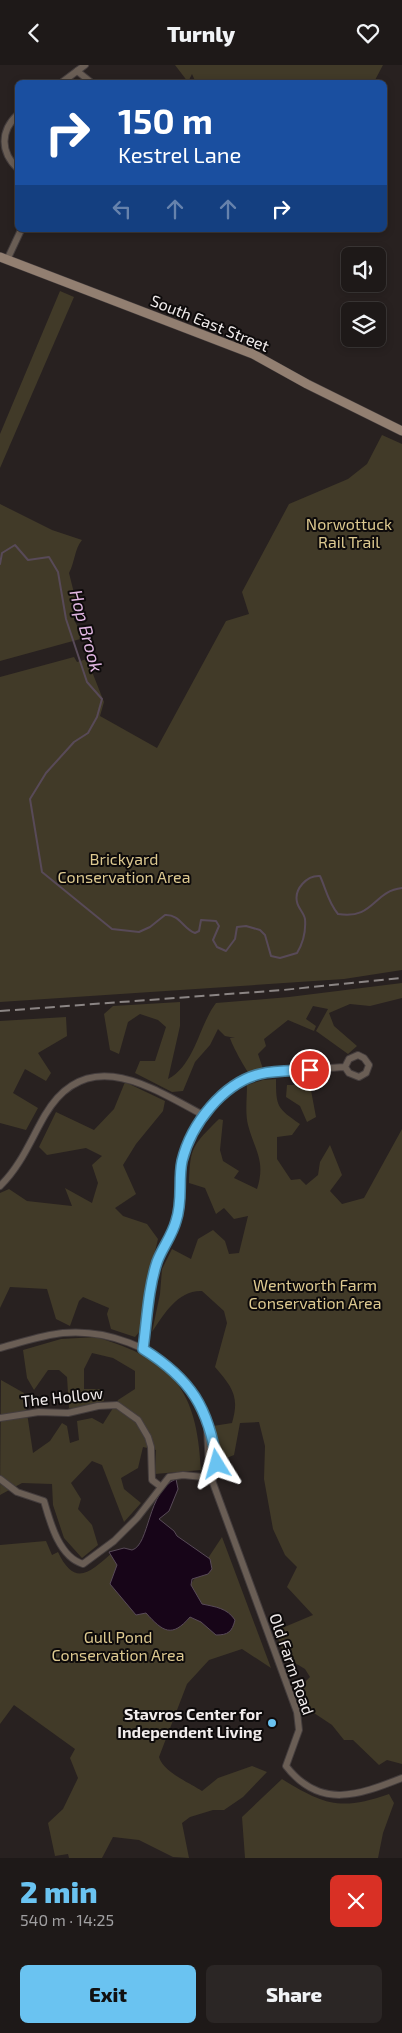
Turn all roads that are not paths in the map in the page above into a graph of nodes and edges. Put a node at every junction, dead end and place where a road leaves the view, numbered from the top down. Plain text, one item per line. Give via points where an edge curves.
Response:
1 (84, 65) edge
2 (76, 71) junction
3 (65, 80) edge
4 (88, 80) edge
5 (15, 117) edge
6 (15, 166) edge
7 (20, 232) edge
8 (4, 259) edge
9 (402, 431) edge
10 (345, 1067) dead end
11 (205, 1116) junction
12 (0, 1185) edge
13 (0, 1348) edge
14 (143, 1349) junction
15 (0, 1418) edge
16 (0, 1479) edge
17 (213, 1479) junction
18 (160, 1486) junction
19 (402, 1778) edge

1 - 2 street
2 - 3 street
2 - 4 street
5 - 6 street via 6,126 1,141 6,156
7 - 8 street
8 - 9 main road, South East Street via 253,353
10 - 11 street via 254,1076 232,1087
11 - 12 street via 127,1078 102,1075 85,1079 68,1088 56,1100 18,1165
11 - 14 street via 182,1161 179,1210 157,1263
13 - 14 street, Old Farm Road via 62,1333 80,1333 118,1339
14 - 17 street, Old Farm Road via 162,1360 185,1381 201,1408 207,1425 208,1467
15 - 18 street, The Hollow via 39,1412 68,1413 117,1405 132,1414 143,1428 151,1447 152,1481
16 - 18 street via 25,1495 44,1501 52,1528 66,1551 83,1564 114,1541 137,1518
17 - 18 street via 174,1475
17 - 19 street, Old Farm Road via 297,1712 298,1729 287,1767 310,1787 337,1796 359,1794

